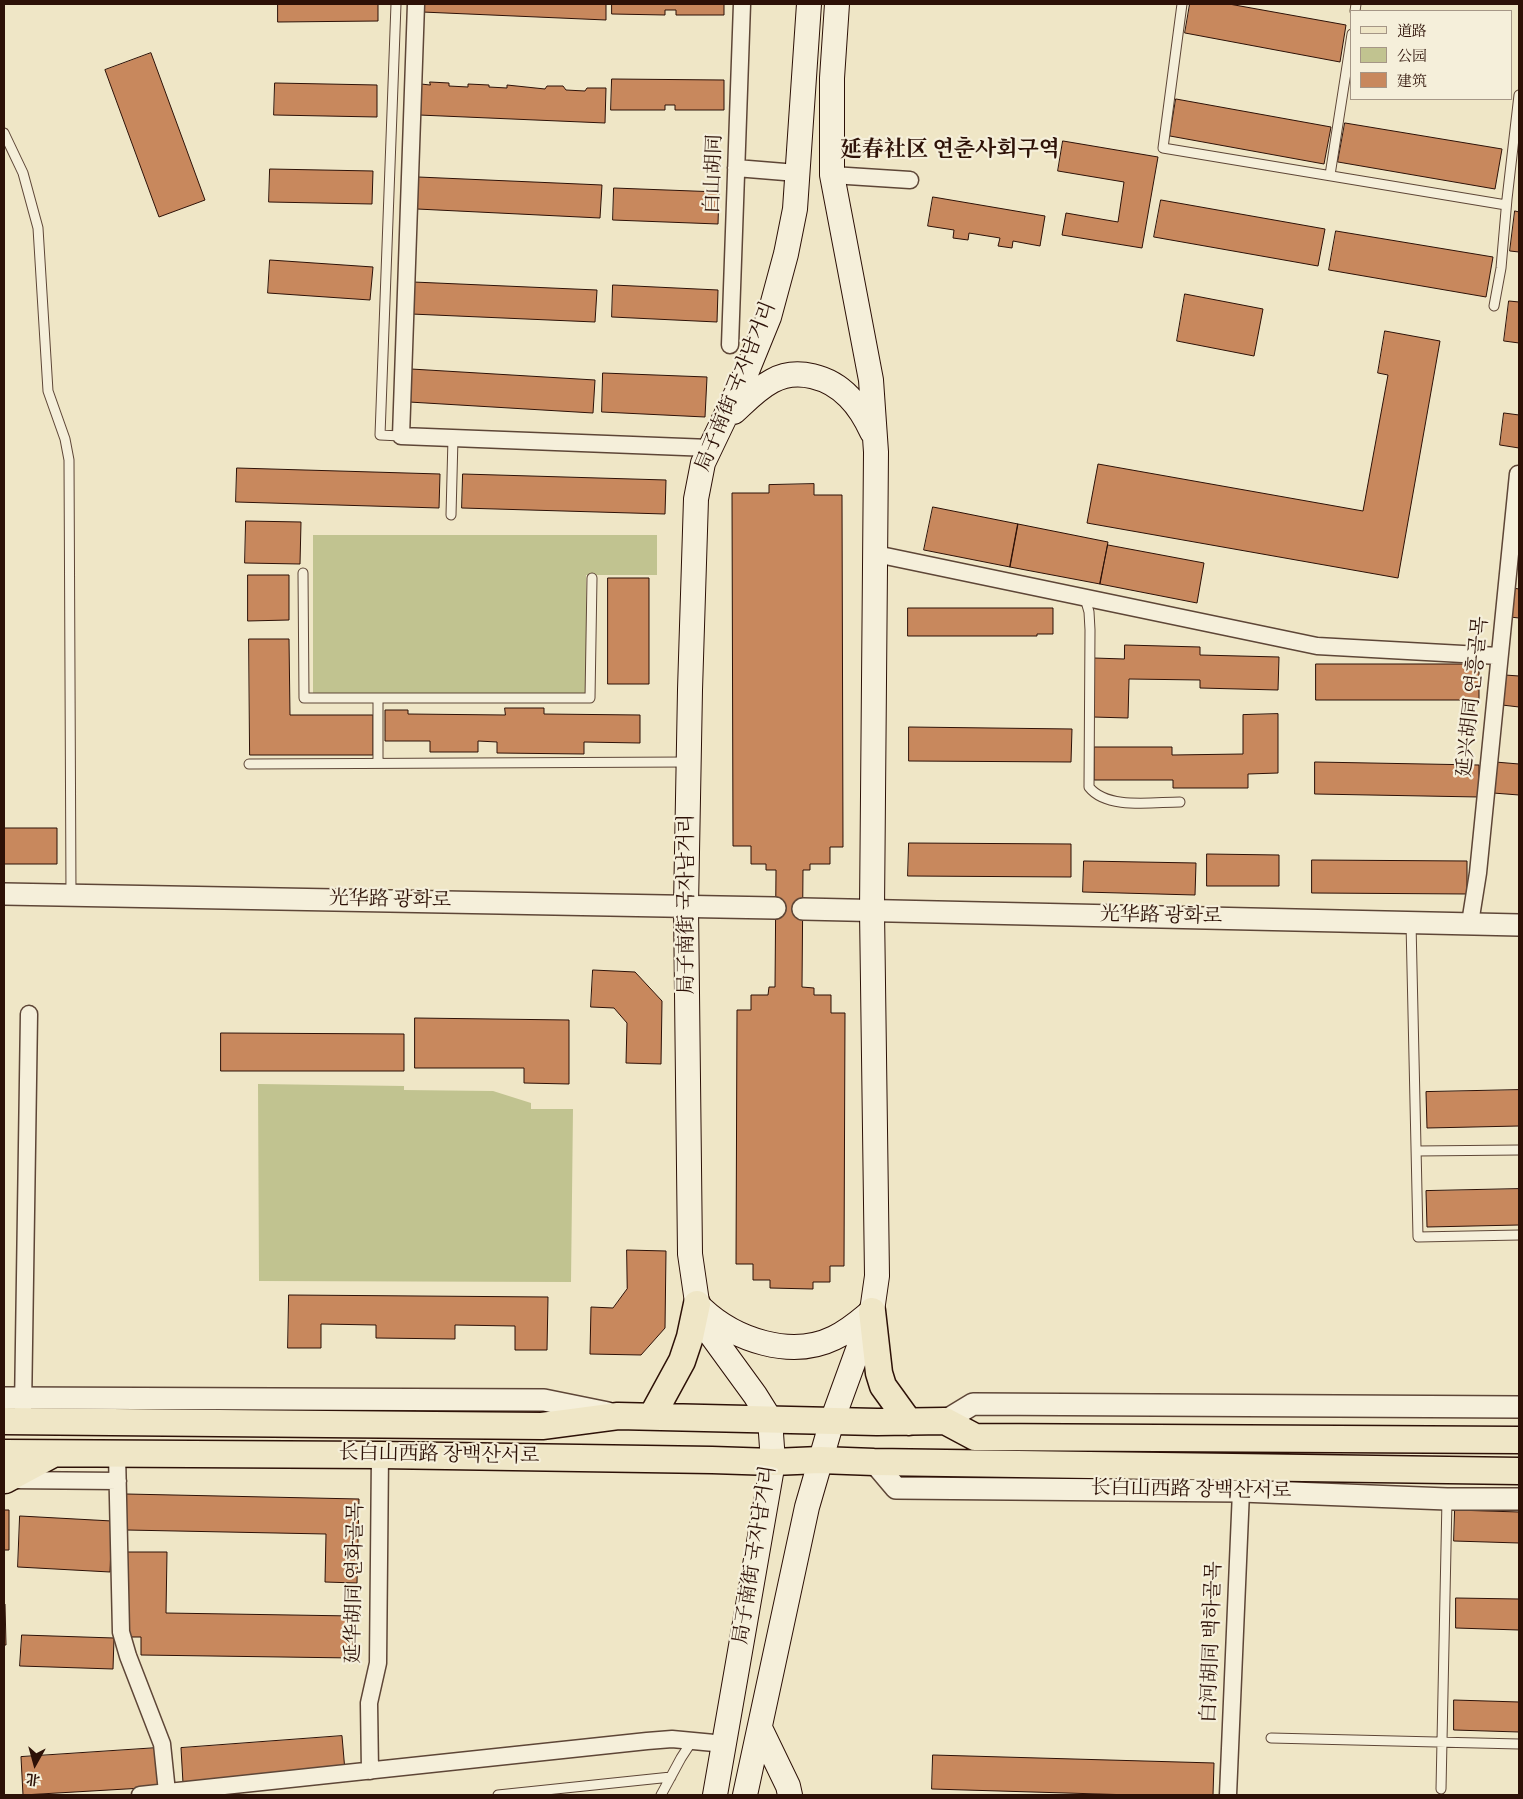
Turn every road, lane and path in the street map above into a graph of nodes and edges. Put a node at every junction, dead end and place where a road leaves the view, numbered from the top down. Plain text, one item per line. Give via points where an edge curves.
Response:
1 (396, 4) edge
2 (416, 4) edge
3 (742, 4) edge
4 (809, 4) edge
5 (837, 4) edge
6 (1182, 4) edge
7 (1350, 47) edge
8 (1519, 95) edge
9 (4, 133) edge
10 (736, 168) junction
11 (797, 173) junction
12 (832, 175) junction
13 (1330, 175) junction
14 (910, 180) dead end
15 (1506, 205) junction
16 (1494, 306) dead end
17 (730, 345) dead end
18 (724, 421) junction
19 (401, 436) junction
20 (453, 438) junction
21 (875, 438) junction
22 (710, 448) junction
23 (1518, 474) dead end
24 (451, 515) dead end
25 (876, 554) junction
26 (303, 573) dead end
27 (592, 578) dead end
28 (1085, 598) junction
29 (1499, 656) junction
30 (378, 698) junction
31 (689, 762) junction
32 (378, 763) junction
33 (249, 764) dead end
34 (1180, 802) dead end
35 (4, 894) edge
36 (71, 895) junction
37 (686, 906) junction
38 (776, 908) dead end
39 (803, 909) dead end
40 (872, 910) junction
41 (1411, 923) junction
42 (1470, 923) junction
43 (1519, 924) edge
44 (28, 1014) dead end
45 (1519, 1150) edge
46 (1417, 1151) junction
47 (1519, 1235) edge
48 (697, 1304) junction
49 (872, 1311) junction
50 (1519, 1407) edge
51 (13, 1410) edge
52 (652, 1416) junction
53 (770, 1419) junction
54 (832, 1421) junction
55 (945, 1421) junction
56 (909, 1422) junction
57 (1519, 1440) edge
58 (4, 1453) edge
59 (54, 1454) junction
60 (117, 1454) junction
61 (380, 1455) junction
62 (820, 1460) junction
63 (773, 1462) junction
64 (874, 1462) junction
65 (1519, 1471) edge
66 (4, 1480) edge
67 (118, 1482) junction
68 (1241, 1491) junction
69 (1447, 1498) junction
70 (1519, 1499) edge
71 (760, 1728) junction
72 (1271, 1738) dead end
73 (692, 1741) junction
74 (1442, 1743) junction
75 (725, 1744) junction
76 (1519, 1744) edge
77 (370, 1770) junction
78 (671, 1777) junction
79 (1441, 1789) dead end
80 (167, 1794) edge
81 (140, 1795) edge
82 (498, 1795) edge
83 (661, 1795) edge
84 (716, 1795) edge
85 (745, 1795) edge
86 (790, 1795) edge
87 (1228, 1795) edge

1 - 19 lane via 380,435
2 - 19 street
3 - 10 street, 白山胡同
4 - 11 main road, 局子南街 국자남거리
5 - 12 main road, 局子南街 국자남거리 via 832,78
6 - 13 lane via 1163,148
7 - 13 lane
8 - 15 lane
9 - 36 lane via 23,173 38,228 48,391 69,460
10 - 11 street
10 - 17 street, 白山胡同
11 - 18 main road, 局子南街 국자남거리 via 795,209 769,317
12 - 14 street
12 - 21 main road, 局子南街 국자남거리 via 868,365
13 - 15 lane
15 - 16 lane
18 - 21 main road via 757,390 773,380 785,375 814,376 849,397 865,417
18 - 22 main road, 局子南街 국자남거리
19 - 20 street
20 - 22 street
20 - 24 lane
21 - 25 main road, 局子南街 국자남거리
22 - 31 main road, 局子南街 국자남거리 via 703,463 696,500
23 - 29 street, 延兴胡同 연흥골목
25 - 28 street
25 - 40 main road, 局子南街 국자남거리
26 - 30 lane via 304,698
27 - 30 lane via 590,698
28 - 29 street via 1317,646
28 - 34 lane via 1090,630 1089,786 1095,794 1109,800
29 - 42 street, 延兴胡同 연흥골목 via 1478,873
30 - 32 lane
31 - 32 lane
31 - 37 main road, 局子南街 국자남거리
32 - 33 lane
35 - 36 street, 光华路 광화로
36 - 37 street, 光华路 광화로
37 - 38 street, 光华路 광화로
37 - 48 main road, 局子南街 국자남거리 via 690,1254
39 - 40 street, 光华路 광화로
40 - 41 street, 光华路 광화로
40 - 49 main road, 局子南街 국자남거리 via 877,1276
41 - 42 street, 光华路 광화로
41 - 46 lane
42 - 43 street, 光华路 광화로
44 - 51 street
45 - 46 lane
46 - 47 lane via 1418,1237
48 - 49 main road via 725,1327 748,1338 792,1347 833,1339
48 - 52 main road via 682,1361
48 - 53 main road, 局子南街 국자남거리 via 704,1325
49 - 54 main road, 局子南街 국자남거리
49 - 56 main road via 883,1386
50 - 55 street, 长白山西路 장백산서로 via 973,1404
51 - 52 main road, 长白山西路 장백산서로 via 542,1426 618,1416
52 - 53 main road, 长白山西路 장백산서로
53 - 54 main road, 长白山西路 장백산서로
53 - 63 main road, 局子南街 국자남거리
54 - 56 main road, 长白山西路 장백산서로
54 - 62 main road, 局子南街 국자남거리
55 - 56 main road, 长白山西路 장백산서로
55 - 57 main road, 长白山西路 장백산서로 via 975,1437
58 - 59 main road, 长白山西路 장백산서로
59 - 60 main road, 长白山西路 장백산서로
59 - 66 main road
60 - 61 main road, 长白山西路 장백산서로
60 - 67 street
61 - 63 main road, 长白山西路 장백산서로
61 - 77 street, 延华胡同 연화골목 via 378,1663 369,1703
62 - 63 main road, 长白山西路 장백산서로
62 - 64 main road, 长白山西路 장백산서로
62 - 71 main road, 局子南街 국자남거리
63 - 75 main road, 局子南街 국자남거리
64 - 65 main road, 长白山西路 장백산서로
64 - 68 street, 长白山西路 장백산서로 via 896,1488
66 - 67 street
67 - 80 street via 121,1632 162,1744
68 - 69 street, 长白山西路 장백산서로
68 - 87 street, 白河胡同 백하골목
69 - 70 street, 长白山西路 장백산서로
69 - 74 lane
71 - 85 main road, 局子南街 국자남거리
71 - 86 main road
72 - 74 lane
73 - 75 street
73 - 77 street via 647,1741
73 - 78 lane
74 - 76 lane
74 - 79 lane
75 - 84 main road, 局子南街 국자남거리
77 - 80 street
78 - 82 lane
78 - 83 lane
80 - 81 street

